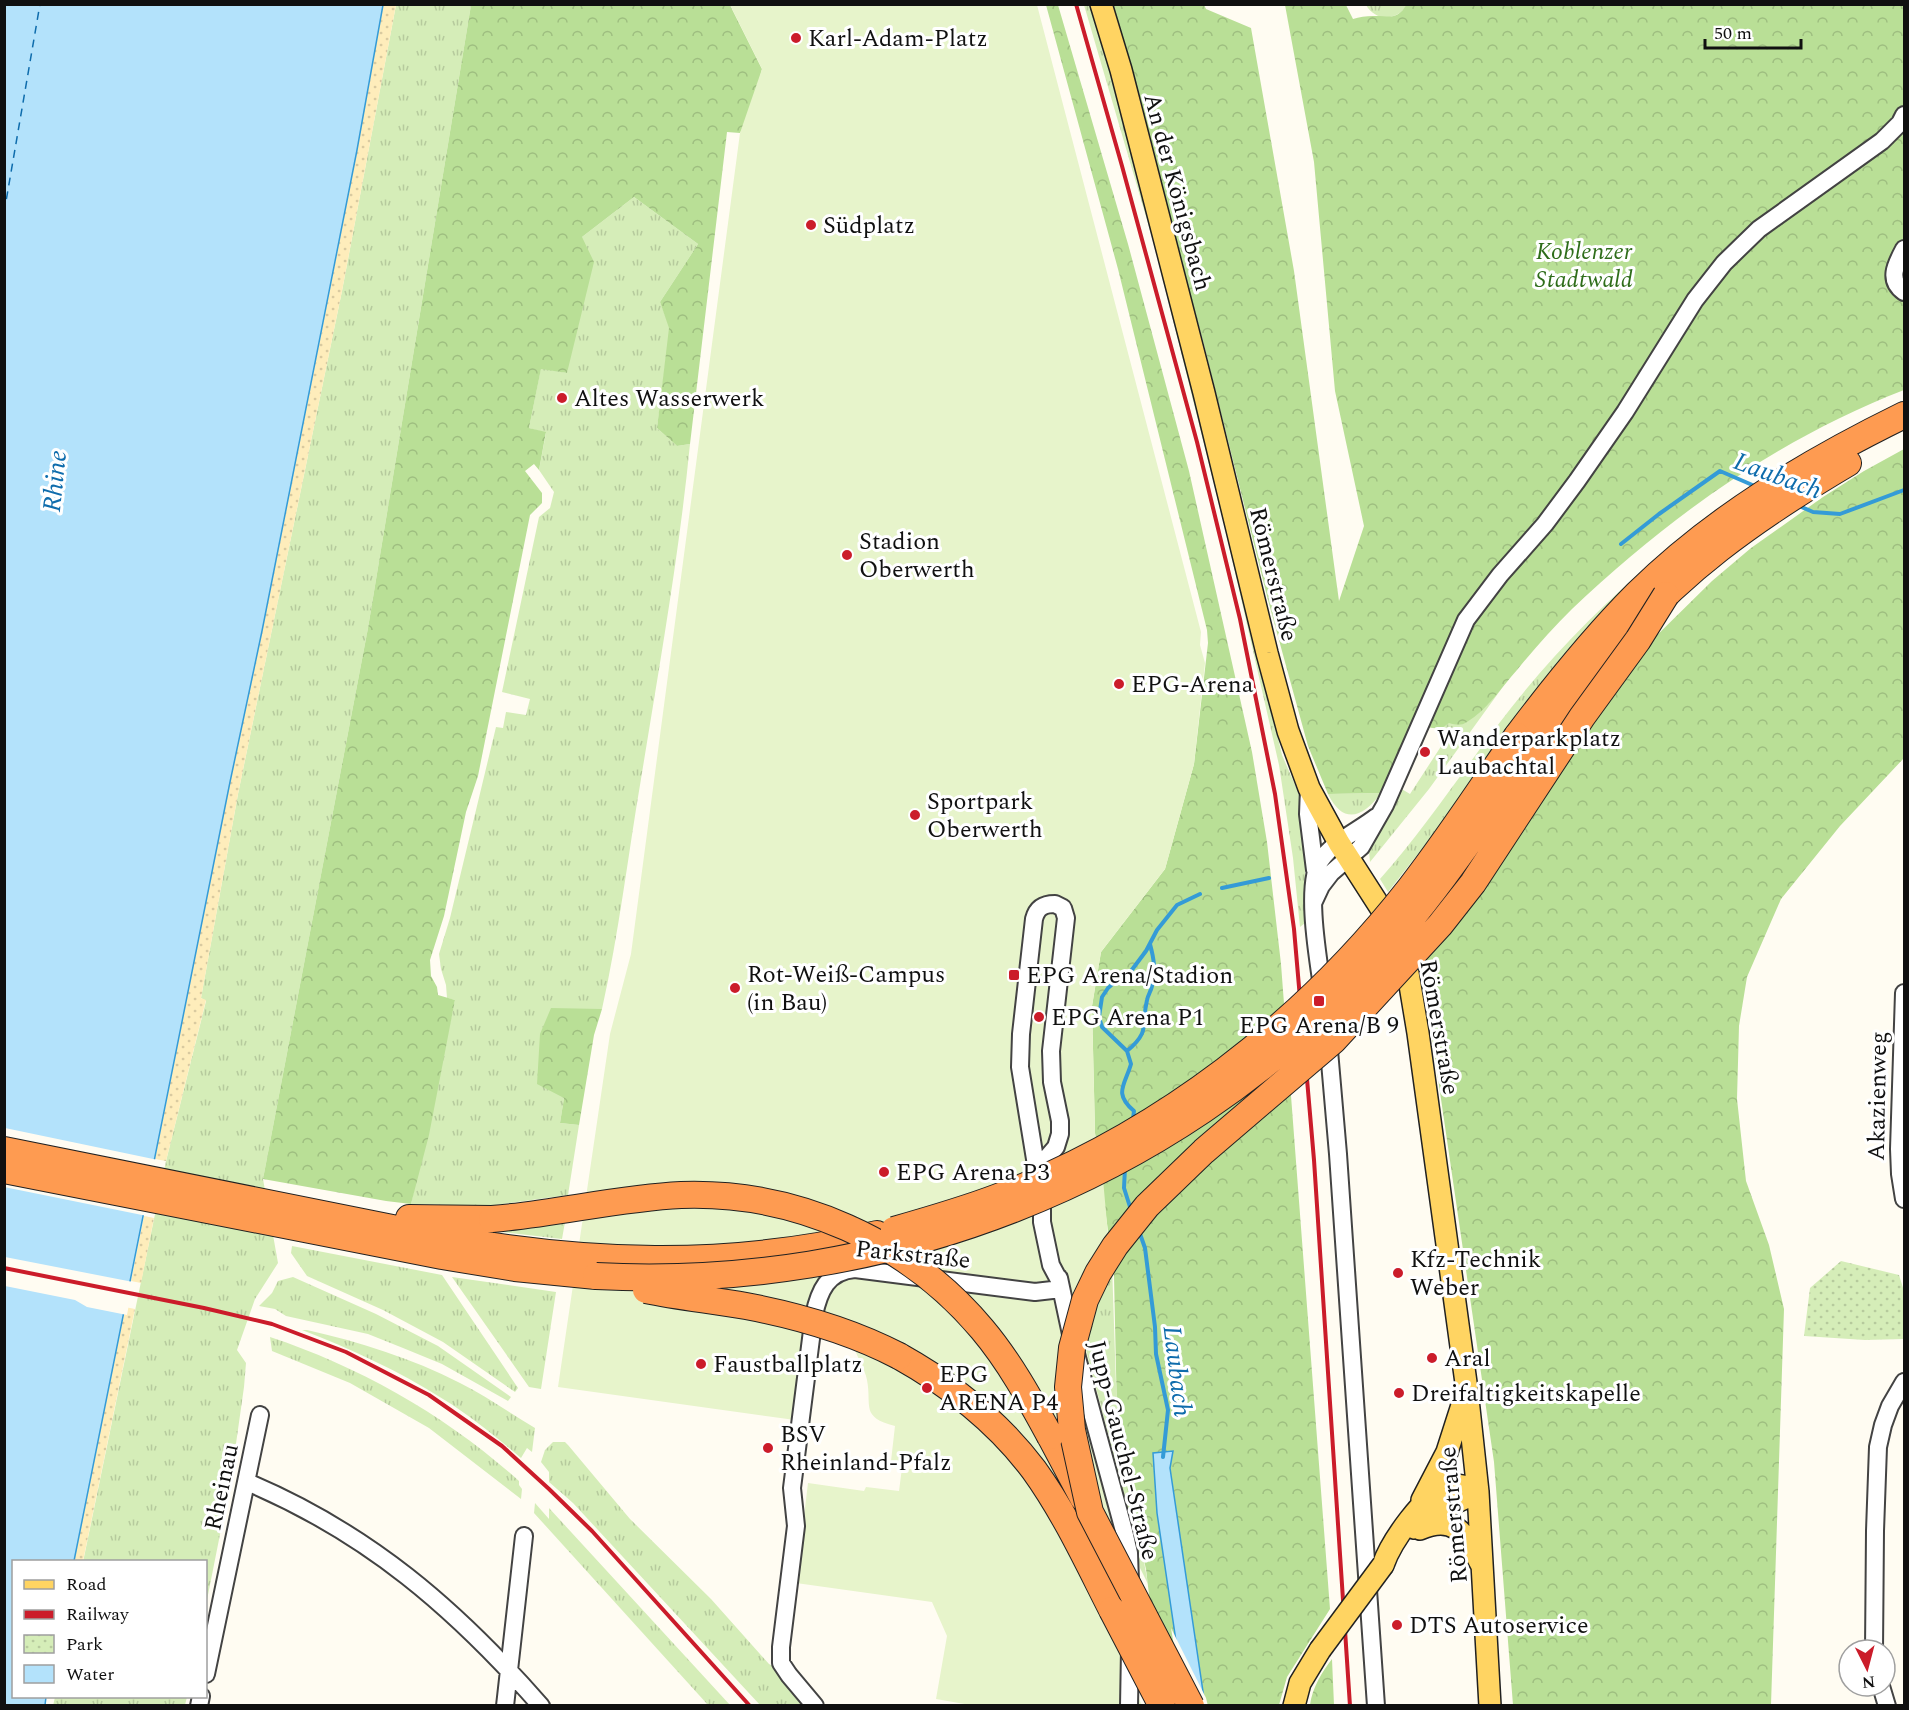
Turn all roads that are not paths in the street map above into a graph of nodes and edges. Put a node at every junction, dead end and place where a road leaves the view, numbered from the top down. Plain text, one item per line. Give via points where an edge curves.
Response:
1 (1101, 4) edge
2 (1905, 115) edge
3 (1905, 249) edge
4 (1905, 292) edge
5 (1204, 393) joint
6 (1905, 415) edge
7 (1905, 434) edge
8 (1666, 595) junction
9 (1309, 788) junction
10 (1344, 851) junction
11 (1315, 870) junction
12 (1314, 901) junction
13 (1905, 993) edge
14 (4, 1150) edge
15 (1037, 1168) junction
16 (4, 1170) edge
17 (221, 1194) junction
18 (1905, 1199) edge
19 (596, 1276) junction
20 (1060, 1284) junction
21 (1905, 1383) edge
22 (1467, 1390) junction
23 (260, 1415) dead end
24 (247, 1482) junction
25 (1478, 1492) junction
26 (1419, 1509) junction
27 (1090, 1512) junction
28 (1409, 1534) junction
29 (524, 1536) dead end
30 (1383, 1565) junction
31 (1484, 1568) junction
32 (1874, 1638) edge
33 (207, 1669) edge
34 (510, 1671) junction
35 (505, 1706) edge
36 (541, 1706) edge
37 (815, 1706) edge
38 (1129, 1706) edge
39 (1162, 1706) edge
40 (1191, 1706) edge
41 (1294, 1706) edge
42 (1376, 1706) edge
43 (1490, 1706) edge

1 - 5 main road, An der Königsbach
2 - 10 street via 1882,141 1759,229 1724,263 1695,300 1584,471 1466,620 1387,800 1364,843
3 - 4 street via 1894,275 1898,287
5 - 9 main road, Römerstraße via 1267,653 1288,731
6 - 17 highway, bridge via 1761,495 1702,538 1638,593 1551,691 1409,889 1309,1000 1238,1061 1172,1107 1122,1138 1032,1182 965,1208 860,1238 759,1254 667,1260 589,1258 503,1248
7 - 8 highway via 1778,507 1717,550
8 - 19 highway, bridge via 1588,677 1453,864 1365,972 1281,1051 1175,1128 1047,1196 896,1248 755,1273 687,1278
8 - 27 highway, bridge via 1473,883 1440,925 1335,1040 1171,1180 1115,1246 1098,1273 1075,1336 1068,1387 1072,1430
9 - 10 main road, Römerstraße
9 - 11 street
10 - 11 street via 1321,858
10 - 12 street
10 - 22 main road, Römerstraße via 1396,938 1408,973
11 - 12 street
12 - 42 street via 1338,1154
13 - 18 street, Akazienweg via 1899,1149
14 - 17 highway
15 - 15 street, Jupp-Gauchel-Straße via 1056,1147 1060,1127 1051,1051 1066,918 1063,908 1055,904 1041,906 1035,913 1020,1052
15 - 20 street, Jupp-Gauchel-Straße via 1047,1248
16 - 19 highway via 453,1258
17 - 27 highway, bridge via 261,1194 394,1217 469,1220 528,1216 655,1197 705,1195 757,1200 829,1219 912,1265 967,1311 1016,1376
19 - 39 highway, bridge via 662,1293 775,1312 834,1328 899,1356 945,1383 1003,1435 1040,1480 1070,1528
20 - 37 street, Parkstraße via 1035,1292 855,1269 834,1275 822,1289 814,1315 792,1488 796,1526 781,1647 782,1663
20 - 38 street, Jupp-Gauchel-Straße via 1129,1553
21 - 32 street via 1890,1406 1878,1447
22 - 25 main road, Römerstraße
22 - 26 main road via 1447,1452
23 - 24 street, Rheinau
24 - 33 street, Rheinau
24 - 34 street via 291,1501 389,1561 430,1594
25 - 26 main road via 1460,1485 1448,1486 1433,1494
25 - 28 main road via 1431,1514
25 - 31 main road, Römerstraße
26 - 30 main road
27 - 40 highway, bridge
28 - 30 main road
28 - 31 main road via 1434,1523 1453,1526 1467,1538
29 - 34 street
30 - 41 main road, bridge via 1320,1650 1300,1683
31 - 43 main road, Römerstraße
34 - 35 street
34 - 36 street

